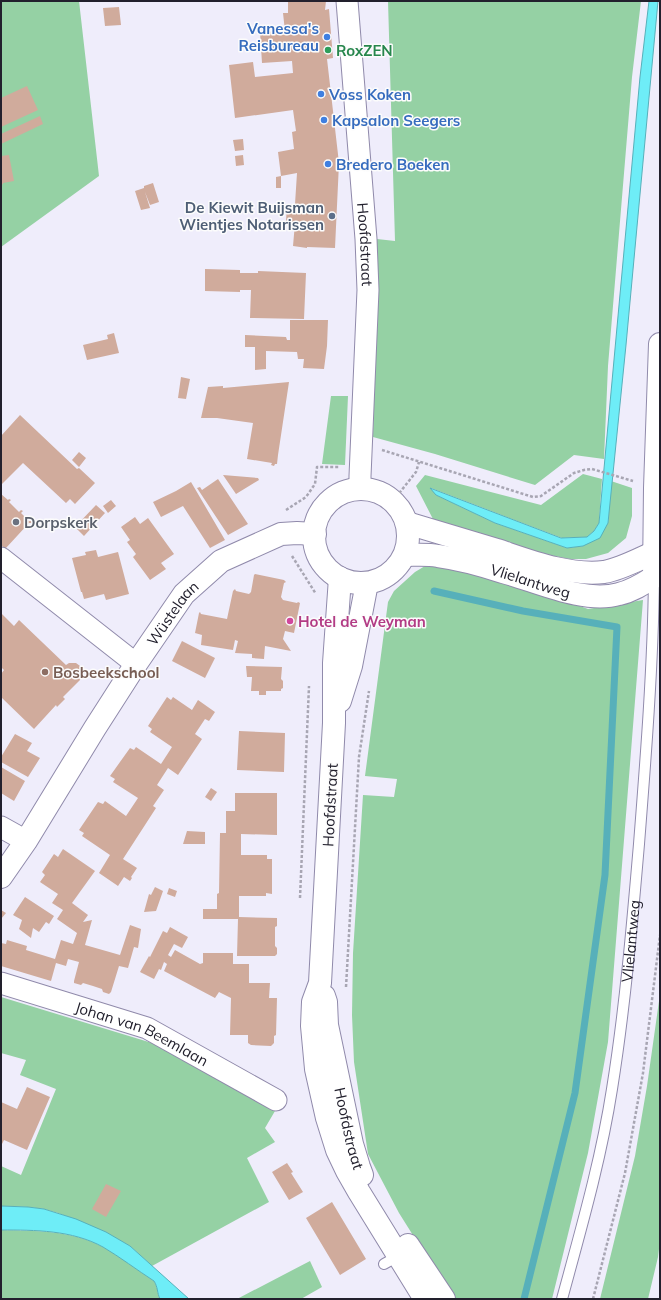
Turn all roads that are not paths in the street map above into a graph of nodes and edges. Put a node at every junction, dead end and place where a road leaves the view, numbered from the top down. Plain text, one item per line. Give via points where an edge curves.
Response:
1 (347, 1) edge
2 (660, 344) edge
3 (360, 489) junction
4 (407, 522) junction
5 (315, 534) junction
6 (655, 552) junction
7 (404, 555) junction
8 (1, 558) edge
9 (654, 577) junction
10 (340, 578) junction
11 (367, 583) junction
12 (136, 664) junction
13 (334, 724) junction
14 (1, 827) edge
15 (26, 841) junction
16 (1, 877) edge
17 (1, 983) edge
18 (276, 1100) dead end
19 (428, 1296) edge
20 (562, 1299) edge

1 - 3 street, Hoofdstraat via 368,290
2 - 6 main road, Vlielantweg
3 - 4 main road via 377,491 393,501
3 - 5 main road via 339,494 326,505 316,520
4 - 6 main road, Vlielantweg via 540,564 569,570 604,572 628,565
4 - 7 main road via 409,539
5 - 10 main road via 320,561
5 - 12 main road, Wüstelaan via 281,534 221,561 184,594
6 - 9 main road, Vlielantweg
7 - 9 main road, Vlielantweg via 459,560 555,589 584,595 619,594 642,586
7 - 11 main road via 396,569 382,578
8 - 12 street
9 - 20 lane, Vlielantweg via 646,758 624,1004 612,1090 594,1179
10 - 11 main road
10 - 13 main road, Hoofdstraat via 334,663
11 - 13 main road, Hoofdstraat via 351,666
12 - 15 main road, Wüstelaan
13 - 19 main road, Hoofdstraat via 320,983 314,1002 312,1026 316,1070 327,1118 347,1171 398,1256
14 - 15 street
15 - 16 main road, Wüstelaan
17 - 18 street, Johan van Beemlaan via 147,1028

